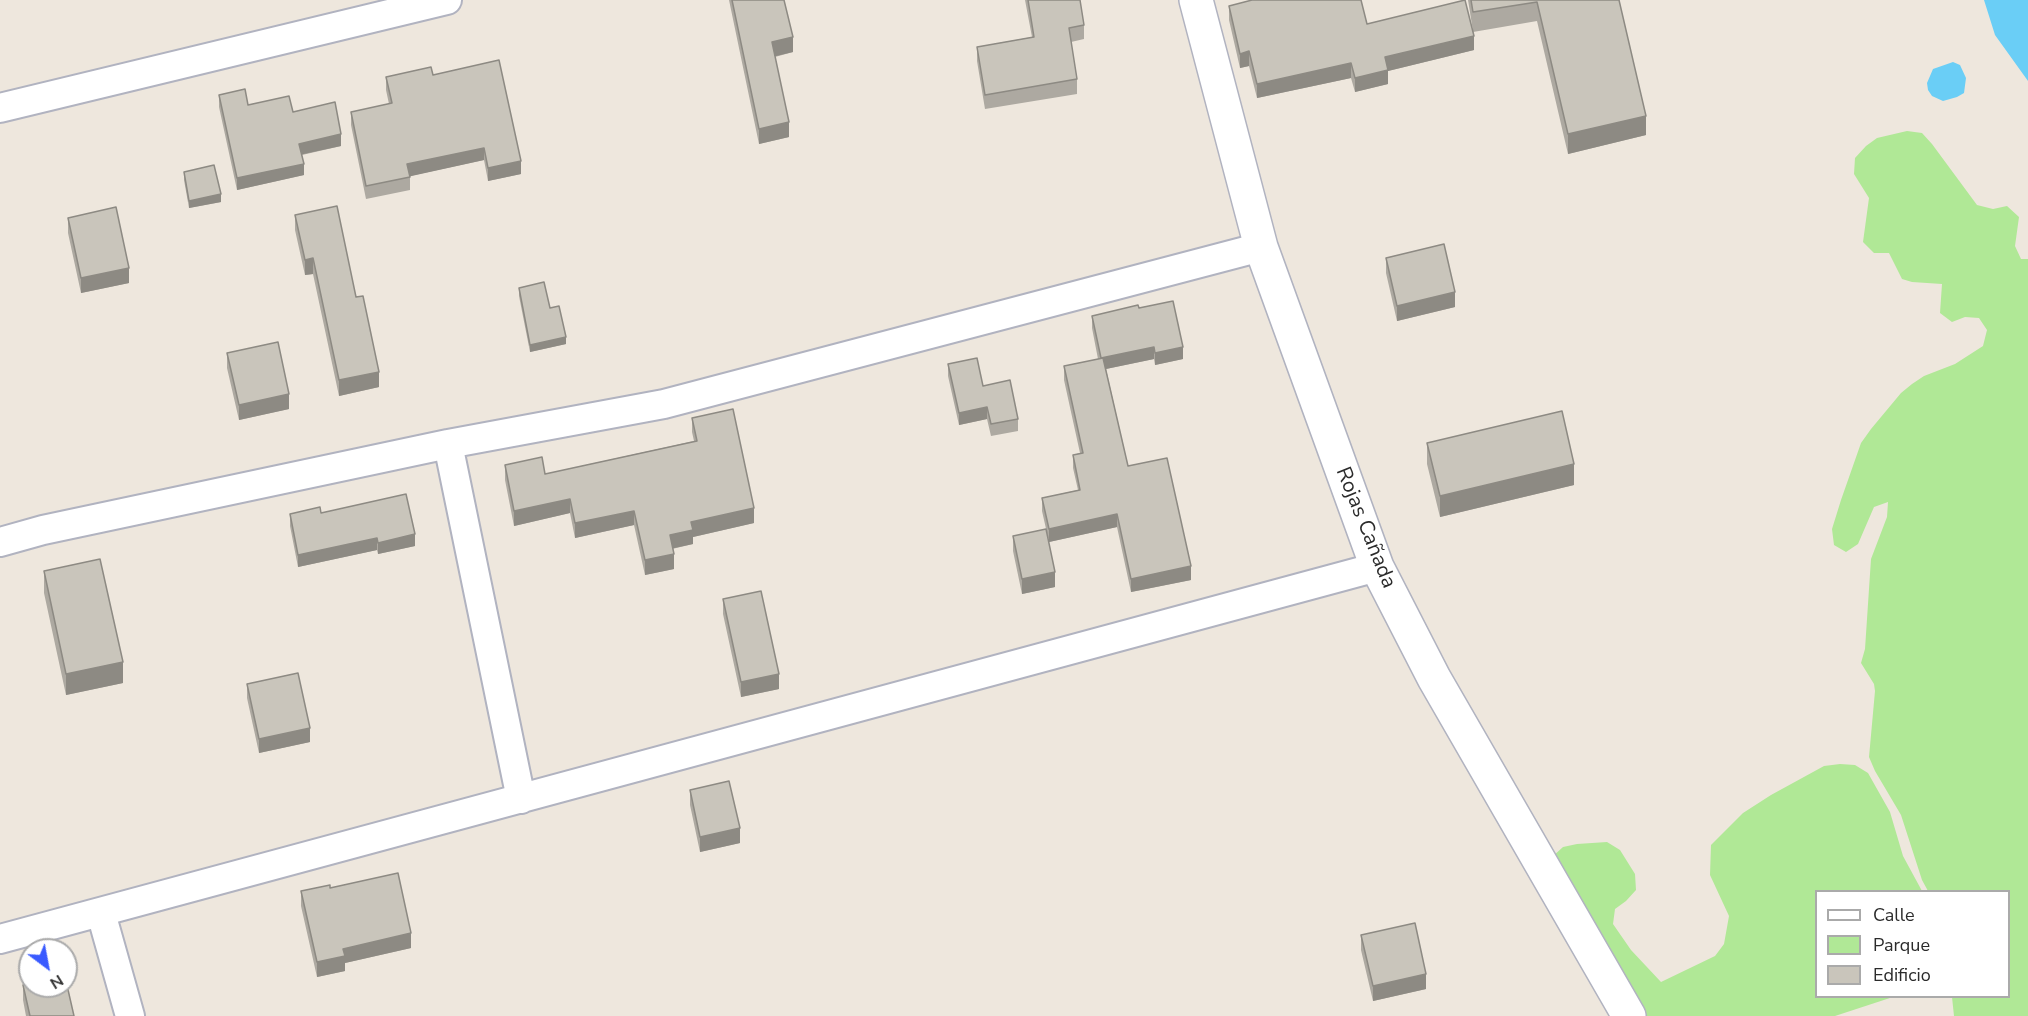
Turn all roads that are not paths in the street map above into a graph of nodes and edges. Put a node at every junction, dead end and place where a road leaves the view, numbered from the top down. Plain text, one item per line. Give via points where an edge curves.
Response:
1 (447, 0) edge
2 (1196, 0) edge
3 (0, 108) edge
4 (1261, 247) junction
5 (448, 444) junction
6 (0, 542) edge
7 (1377, 567) junction
8 (521, 799) junction
9 (101, 913) junction
10 (0, 939) edge
11 (130, 1016) edge
12 (1629, 1016) edge

1 - 3 street
2 - 4 main road, Rojas Cañada
4 - 5 street via 664,404
4 - 7 main road, Rojas Cañada
5 - 6 street
5 - 8 street
7 - 8 street
7 - 12 main road, Rojas Cañada via 1434,678
8 - 9 street
9 - 10 street
9 - 11 street

